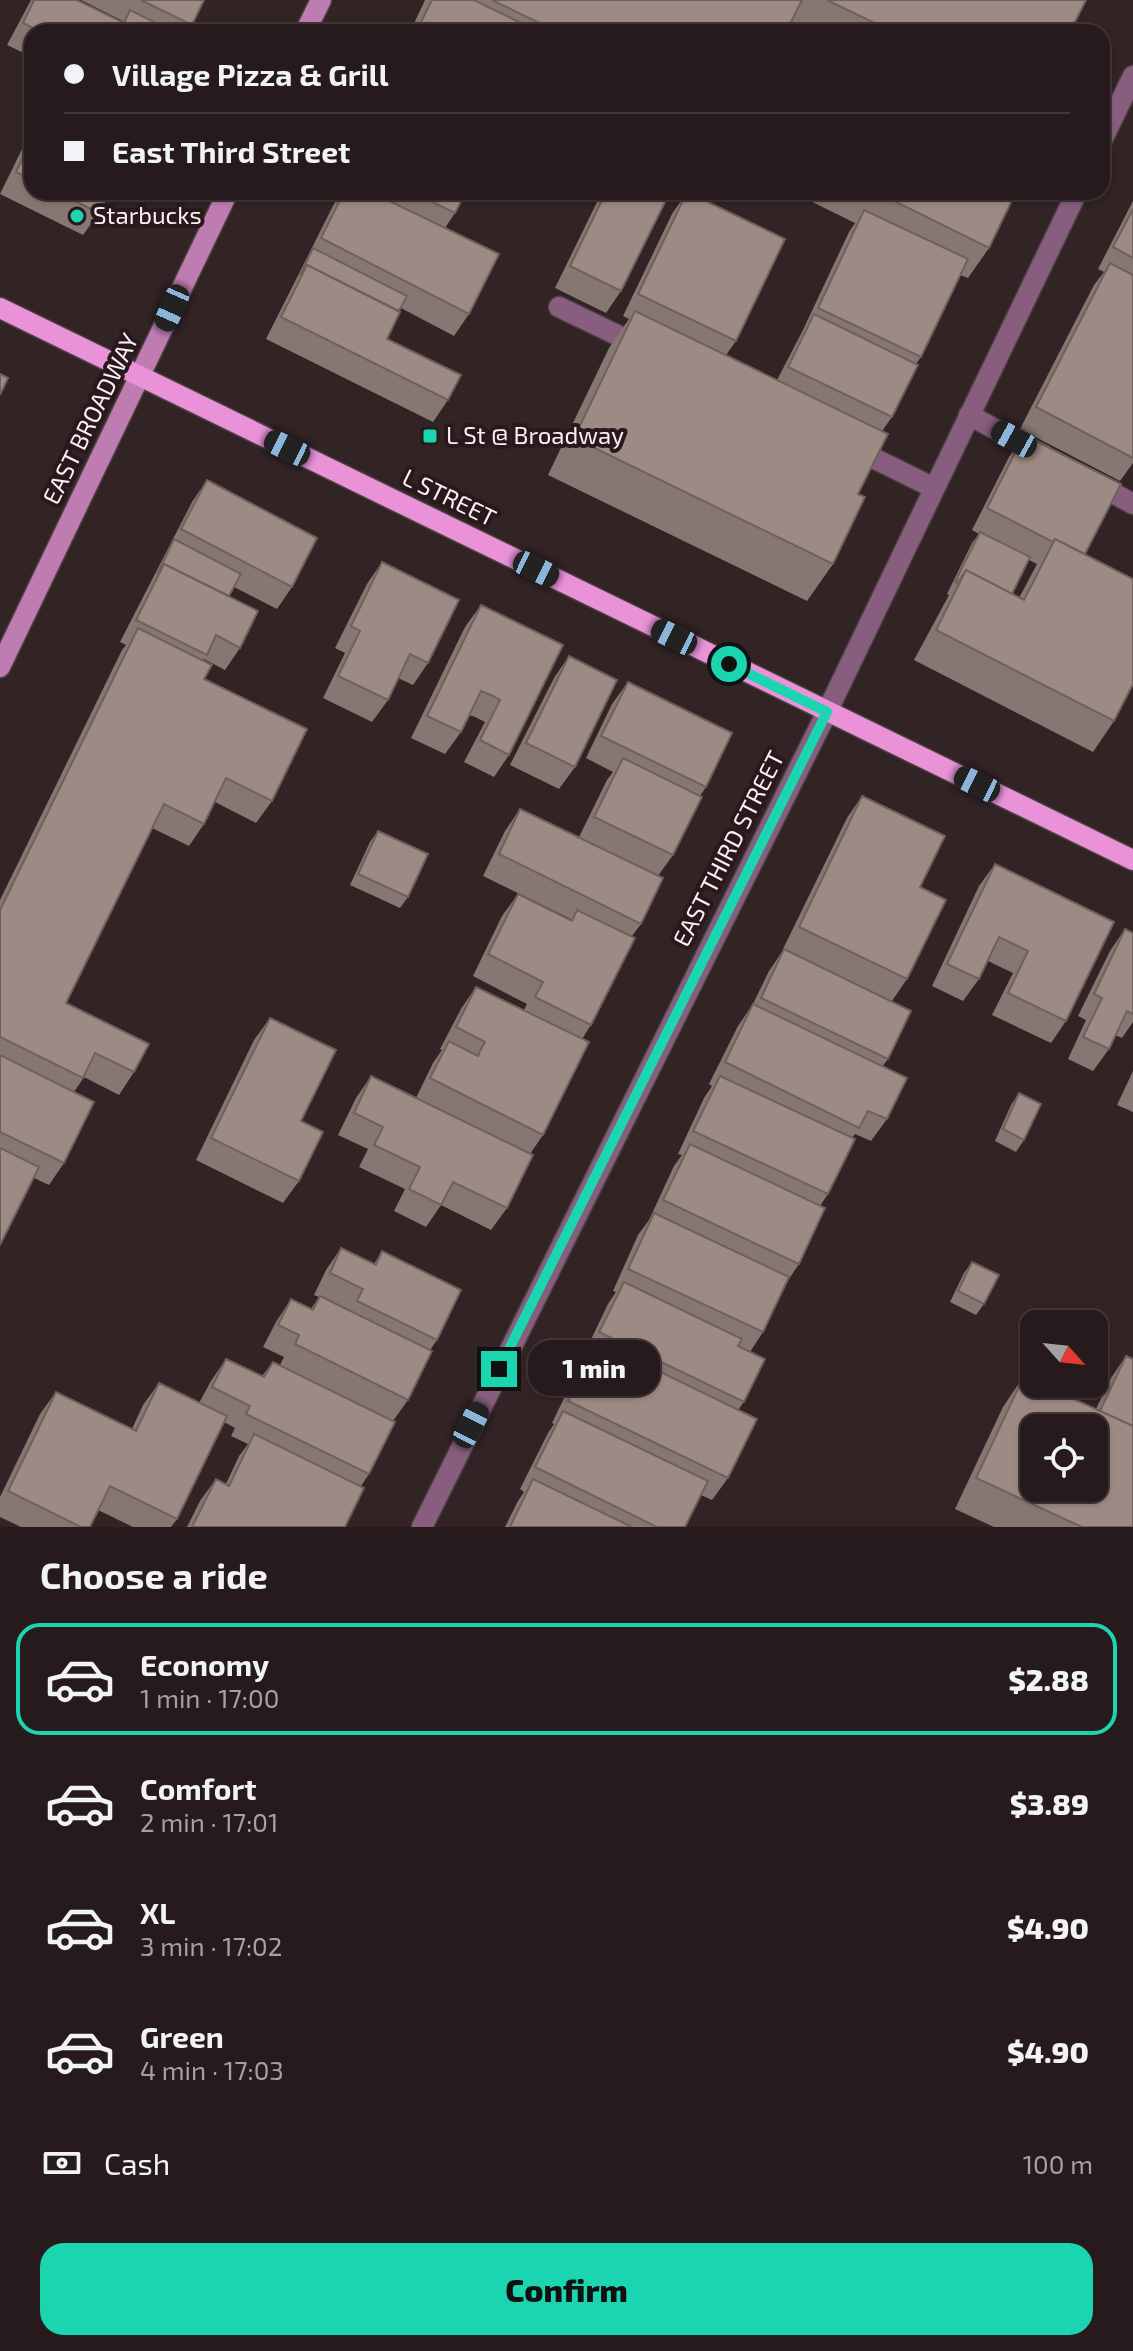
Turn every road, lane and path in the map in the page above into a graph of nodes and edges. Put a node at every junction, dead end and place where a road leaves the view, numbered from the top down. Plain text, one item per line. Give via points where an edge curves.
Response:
1 (321, 0) edge
2 (309, 24) edge
3 (1133, 76) edge
4 (1110, 123) edge
5 (224, 200) edge
6 (1073, 200) edge
7 (559, 307) dead end
8 (0, 308) edge
9 (656, 354) edge
10 (141, 377) junction
11 (969, 415) junction
12 (837, 441) edge
13 (934, 488) junction
14 (1133, 504) edge
15 (0, 667) edge
16 (827, 712) junction
17 (1133, 860) edge
18 (422, 1527) edge

1 - 2 main road
3 - 4 street
5 - 10 main road, EAST BROADWAY
6 - 11 street, EAST THIRD STREET
7 - 9 street
8 - 10 main road, L STREET
10 - 15 main road, EAST BROADWAY
10 - 16 main road, L STREET
11 - 13 street, EAST THIRD STREET
11 - 14 street
12 - 13 street
13 - 16 street, EAST THIRD STREET
16 - 17 main road, L STREET
16 - 18 street, EAST THIRD STREET

